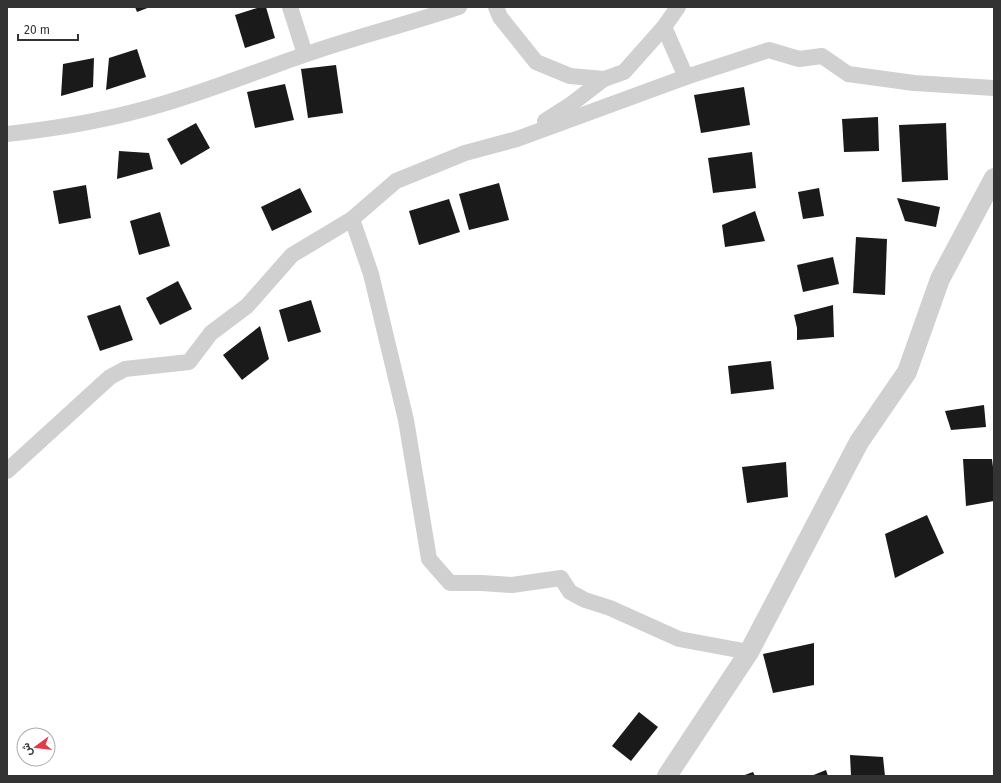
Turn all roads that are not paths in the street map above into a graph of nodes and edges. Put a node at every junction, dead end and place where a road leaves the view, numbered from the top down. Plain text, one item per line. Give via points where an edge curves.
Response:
1 (290, 7) edge
2 (459, 7) edge
3 (496, 7) edge
4 (678, 7) edge
5 (664, 27) junction
6 (305, 54) junction
7 (686, 77) junction
8 (604, 79) junction
9 (994, 88) edge
10 (7, 134) edge
11 (517, 139) junction
12 (993, 182) edge
13 (352, 219) junction
14 (7, 471) edge
15 (749, 652) junction
16 (667, 776) edge

1 - 6 street
2 - 6 street
3 - 8 street via 500,17 536,62 570,76
4 - 5 street
5 - 7 street
5 - 8 street via 624,72
6 - 10 street via 142,110 102,120
7 - 9 street via 769,50 799,59 822,56 848,74 914,83
7 - 11 street
8 - 11 street via 570,105
11 - 13 street via 465,153 396,181
12 - 15 street via 940,279 907,372 859,442
13 - 14 street via 292,256 247,306 211,333 189,362 125,369 110,377
13 - 15 street via 371,274 406,420 429,559 445,577 450,582 512,585 561,578 570,592 585,600 610,608 680,639
15 - 16 street

